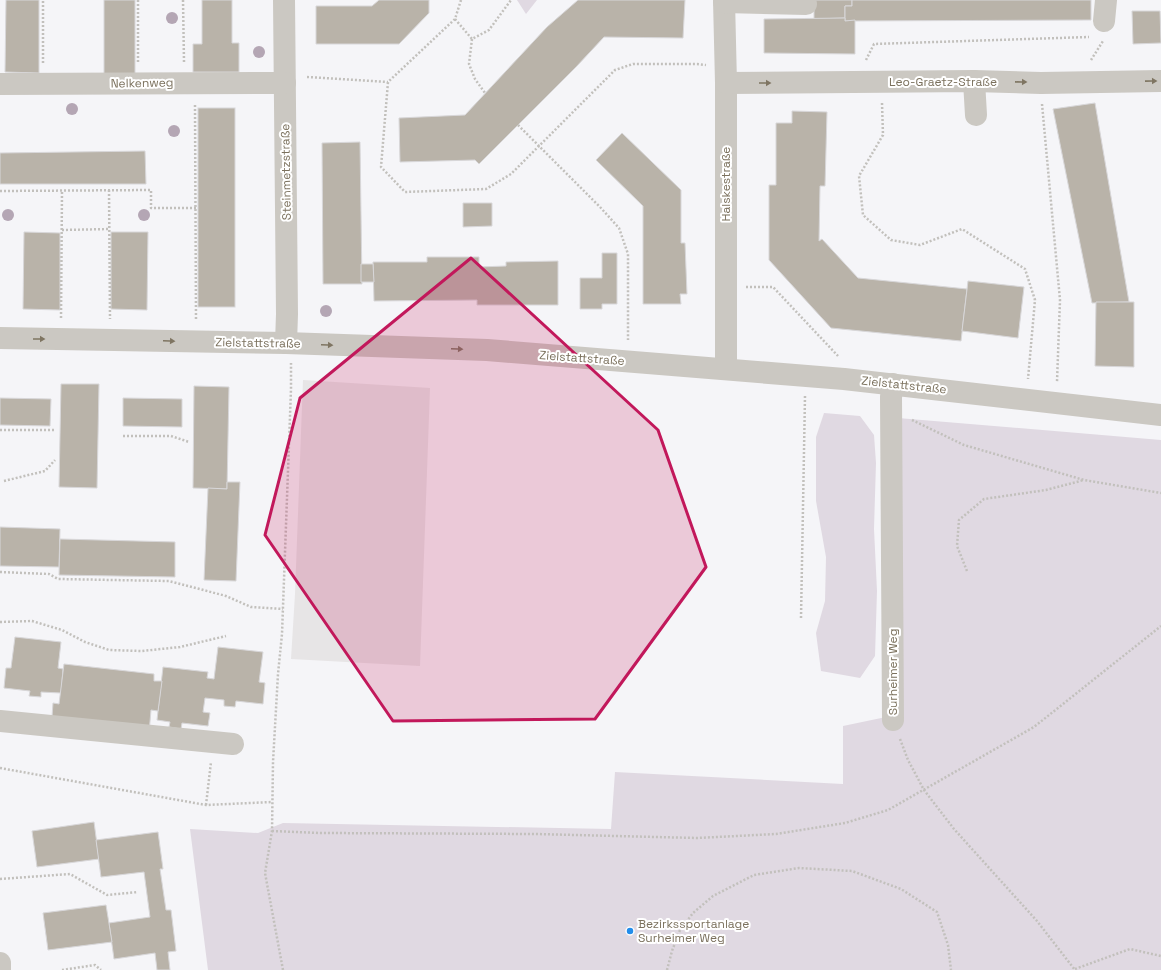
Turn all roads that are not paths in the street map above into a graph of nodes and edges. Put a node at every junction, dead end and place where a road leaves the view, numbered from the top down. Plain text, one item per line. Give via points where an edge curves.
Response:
1 (284, 0) edge
2 (724, 1) edge
3 (806, 4) dead end
4 (726, 76) junction
5 (285, 79) junction
6 (974, 81) junction
7 (1161, 81) edge
8 (0, 84) edge
9 (976, 115) dead end
10 (0, 338) edge
11 (286, 343) junction
12 (726, 369) junction
13 (892, 391) junction
14 (1161, 415) edge
15 (893, 720) road end
16 (0, 721) edge
17 (223, 743) road end
18 (0, 964) edge
19 (0, 970) edge

1 - 5 street, Steinmetzstraße
2 - 3 street
2 - 4 street, Halskestraße
4 -> 6 street, Leo-Graetz-Straße via 882,82
4 - 12 street, Halskestraße
5 - 8 street, Nelkenweg via 138,84
5 - 11 street, Steinmetzstraße
6 -> 7 street, Leo-Graetz-Straße
6 - 9 street
10 -> 11 street, Zielstattstraße
11 -> 12 street, Zielstattstraße via 487,350
12 - 13 street, Zielstattstraße via 844,379
13 - 14 street, Zielstattstraße via 1056,402
13 - 15 street, Surheimer Weg
16 - 17 street
18 - 19 street

